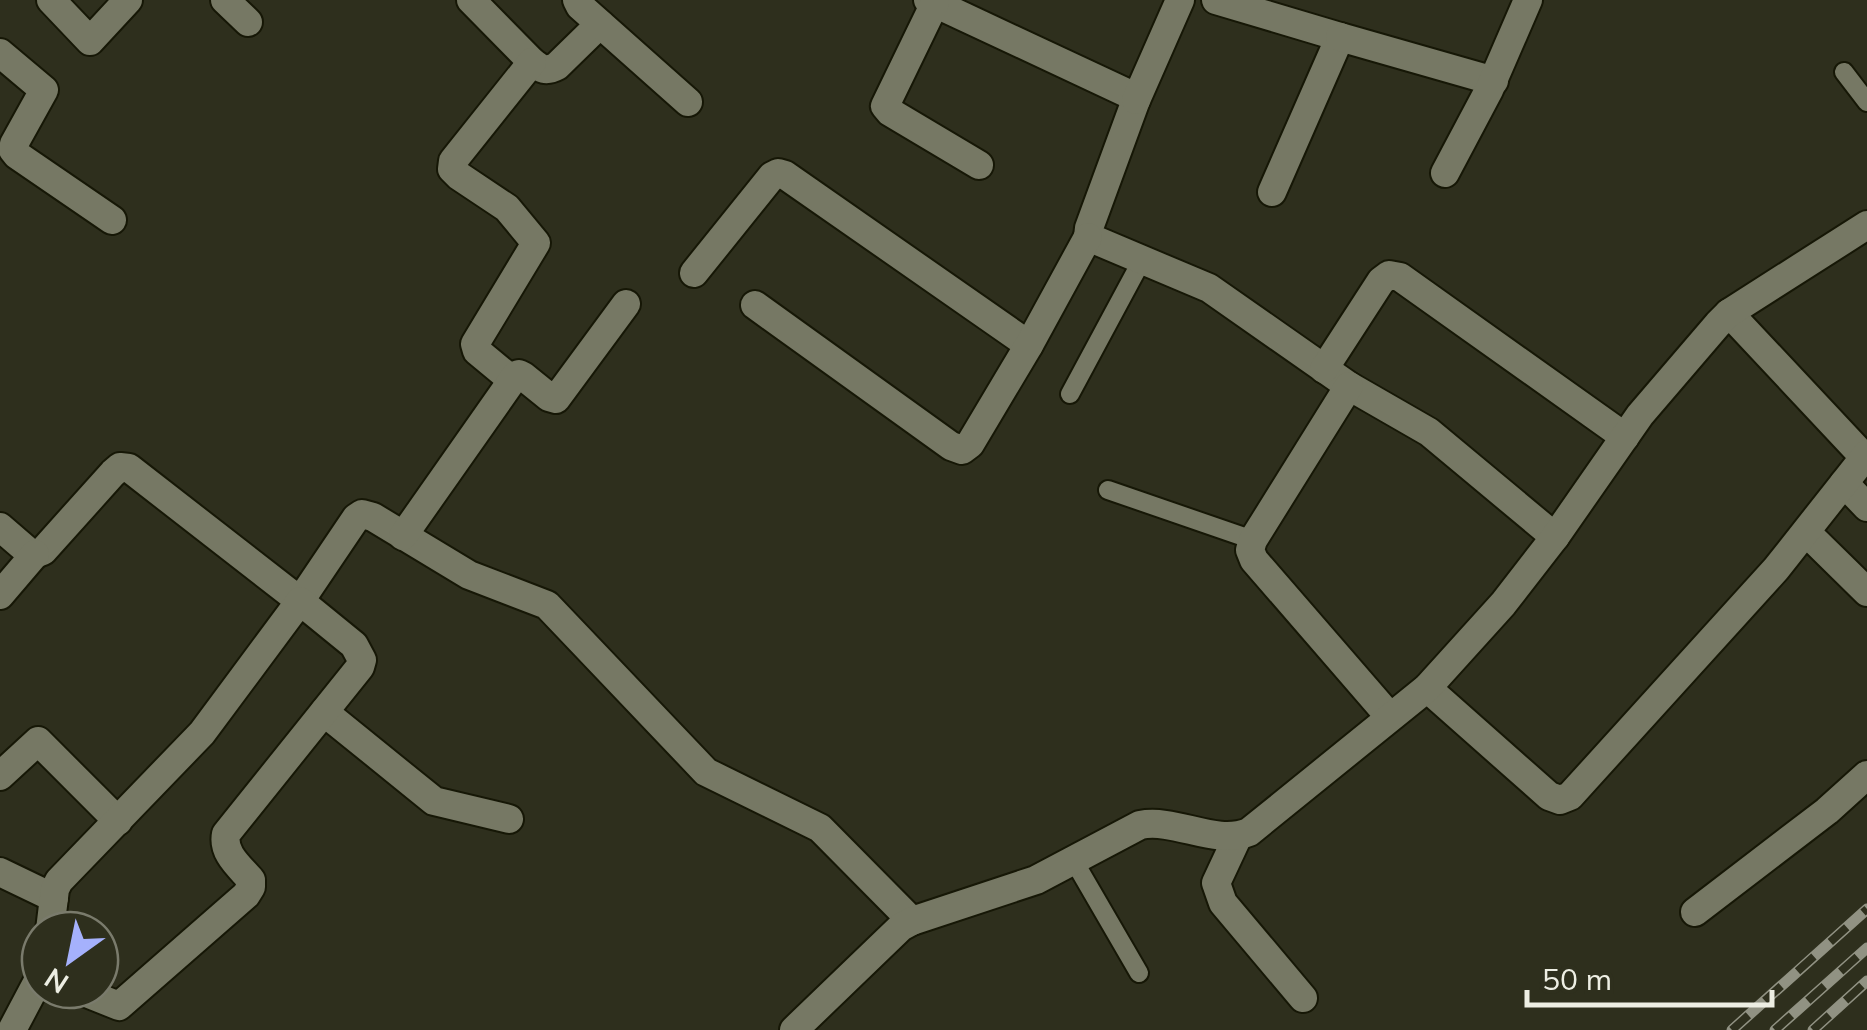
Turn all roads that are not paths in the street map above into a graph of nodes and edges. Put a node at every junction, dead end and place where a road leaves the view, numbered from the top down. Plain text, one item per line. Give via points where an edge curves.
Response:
1 (51, 0) edge
2 (128, 0) edge
3 (225, 0) edge
4 (471, 0) edge
5 (577, 0) edge
6 (1180, 0) edge
7 (1216, 0) edge
8 (1528, 0) edge
9 (932, 2) edge
10 (248, 22) dead end
11 (600, 24) junction
12 (1340, 37) junction
13 (0, 53) edge
14 (532, 62) junction
15 (1844, 72) dead end
16 (1494, 81) junction
17 (1136, 100) junction
18 (688, 102) dead end
19 (1867, 102) edge
20 (979, 165) dead end
21 (1445, 172) dead end
22 (1272, 192) dead end
23 (112, 220) dead end
24 (1867, 226) edge
25 (1088, 236) junction
26 (1142, 260) junction
27 (694, 273) dead end
28 (626, 304) dead end
29 (755, 306) dead end
30 (1729, 313) junction
31 (1028, 345) junction
32 (1324, 369) junction
33 (512, 380) junction
34 (1348, 386) junction
35 (1070, 394) dead end
36 (1625, 437) junction
37 (1866, 455) edge
38 (1844, 482) junction
39 (1108, 490) dead end
40 (1867, 507) edge
41 (0, 527) edge
42 (1806, 532) junction
43 (403, 536) junction
44 (1555, 536) junction
45 (1254, 540) junction
46 (36, 554) junction
47 (1867, 592) edge
48 (0, 595) edge
49 (300, 601) junction
50 (1427, 688) junction
51 (324, 712) junction
52 (1390, 718) junction
53 (1867, 775) edge
54 (0, 776) edge
55 (509, 819) dead end
56 (118, 821) junction
57 (1238, 836) junction
58 (1074, 861) junction
59 (0, 872) edge
60 (54, 898) junction
61 (52, 910) edge
62 (1694, 912) dead end
63 (912, 921) junction
64 (1139, 973) dead end
65 (1302, 998) dead end
66 (120, 1005) edge
67 (0, 1020) edge
68 (803, 1027) edge
69 (11, 1030) edge

1 - 2 street via 90,41
3 - 10 street
4 - 14 street
5 - 11 street
6 - 17 street
7 - 12 street
8 - 16 street
9 - 17 street
9 - 20 street via 886,106
11 - 14 street via 557,66 542,69
11 - 18 street
12 - 16 street
12 - 22 street
13 - 23 street via 44,90 14,150
14 - 33 street via 452,169 507,208 536,243 475,344
15 - 19 lane
16 - 21 street
17 - 25 street
24 - 30 street
25 - 26 street
25 - 31 street
26 - 32 street via 1209,288
26 - 35 lane
27 - 31 street via 778,173
28 - 33 street via 556,399 519,374
29 - 31 street via 962,450
30 - 36 street
30 - 37 street
32 - 34 street
32 - 36 street via 1382,281 1400,277
33 - 43 street
34 - 44 street via 1429,432
34 - 45 street
36 - 44 street
37 - 38 street
38 - 40 street
38 - 42 street
39 - 45 lane
41 - 46 street
42 - 47 street
42 - 50 street via 1570,796 1549,796
43 - 49 street via 362,514
43 - 63 street via 469,574 547,605 694,762 820,828
44 - 50 street
45 - 52 street via 1254,560
46 - 48 street
46 - 49 street via 120,467 129,468
49 - 51 street via 354,645 362,660
49 - 56 street via 202,733
50 - 52 street
51 - 55 street via 434,801
51 - 66 street via 226,834 227,850 251,888
52 - 57 street
53 - 62 street
54 - 56 street via 38,741
56 - 60 street via 59,881
57 - 58 street via 1156,822
57 - 65 street via 1216,882 1221,899
58 - 63 street
58 - 64 lane
59 - 60 street
60 - 61 street
63 - 68 street
67 - 69 lane

